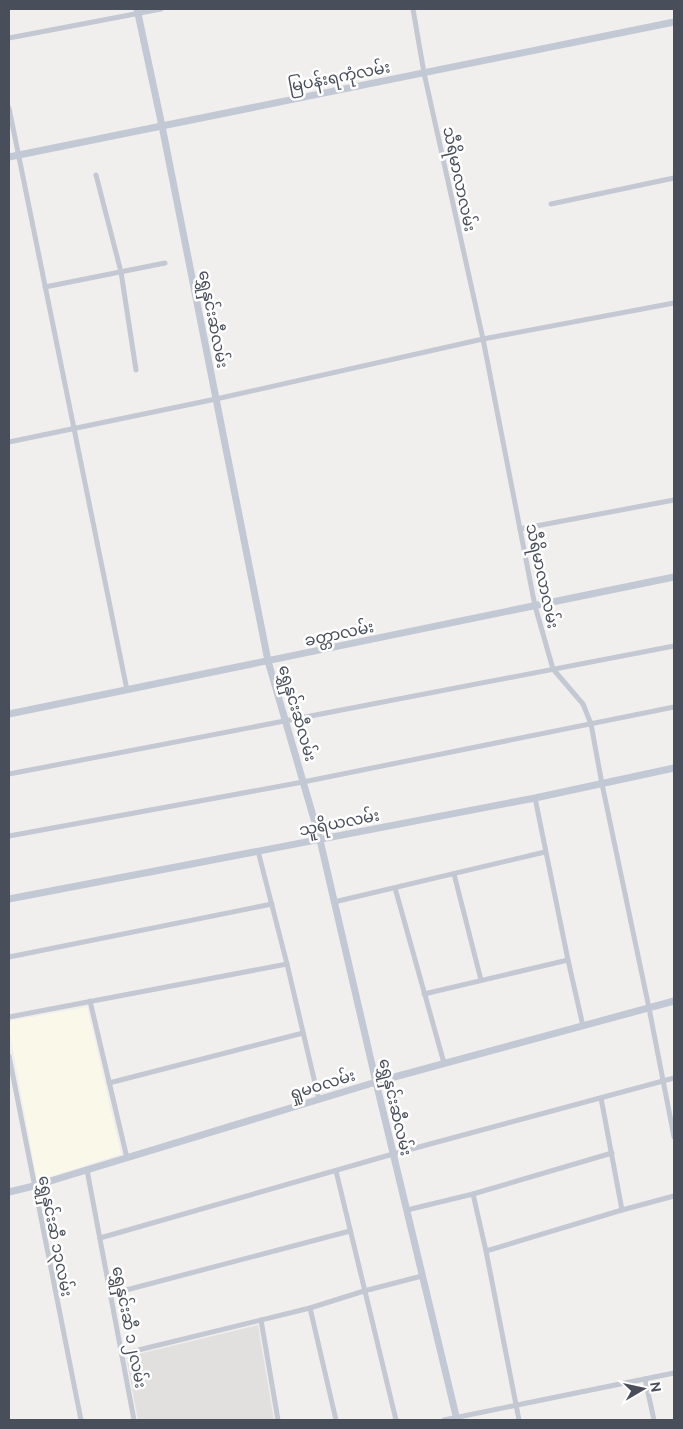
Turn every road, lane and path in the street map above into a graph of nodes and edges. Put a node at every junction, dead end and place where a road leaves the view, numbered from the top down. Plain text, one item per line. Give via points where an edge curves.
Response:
1 (161, 9) edge
2 (413, 9) edge
3 (137, 11) edge
4 (674, 22) edge
5 (9, 38) edge
6 (424, 73) junction
7 (9, 108) edge
8 (162, 126) junction
9 (18, 155) junction
10 (9, 157) edge
11 (96, 175) dead end
12 (674, 178) edge
13 (551, 204) dead end
14 (164, 263) dead end
15 (121, 272) junction
16 (45, 287) junction
17 (674, 303) edge
18 (483, 339) junction
19 (136, 370) dead end
20 (216, 399) junction
21 (74, 429) junction
22 (9, 442) edge
23 (674, 500) edge
24 (520, 529) junction
25 (674, 577) edge
26 (535, 606) junction
27 (674, 646) edge
28 (268, 661) junction
29 (553, 669) junction
30 (127, 690) junction
31 (674, 707) edge
32 (9, 714) edge
33 (286, 721) junction
34 (591, 724) junction
35 (674, 770) edge
36 (9, 774) edge
37 (303, 782) junction
38 (602, 784) junction
39 (535, 798) junction
40 (9, 836) edge
41 (320, 840) junction
42 (258, 851) junction
43 (545, 852) junction
44 (454, 874) junction
45 (395, 888) junction
46 (9, 899) edge
47 (334, 902) junction
48 (272, 904) junction
49 (9, 957) edge
50 (568, 960) junction
51 (287, 964) junction
52 (481, 980) junction
53 (424, 994) junction
54 (90, 1001) junction
55 (674, 1001) edge
56 (649, 1008) junction
57 (9, 1016) edge
58 (583, 1026) junction
59 (303, 1033) junction
60 (9, 1056) edge
61 (444, 1063) junction
62 (674, 1078) edge
63 (663, 1081) junction
64 (376, 1082) junction
65 (109, 1083) junction
66 (602, 1098) junction
67 (319, 1100) junction
68 (674, 1137) edge
69 (612, 1153) junction
70 (393, 1154) junction
71 (127, 1158) junction
72 (87, 1170) junction
73 (336, 1171) junction
74 (34, 1186) junction
75 (9, 1192) edge
76 (473, 1194) junction
77 (674, 1196) edge
78 (406, 1210) junction
79 (622, 1210) junction
80 (350, 1231) junction
81 (100, 1238) junction
82 (486, 1251) junction
83 (422, 1276) junction
84 (364, 1291) junction
85 (111, 1294) junction
86 (310, 1308) junction
87 (261, 1320) junction
88 (122, 1354) junction
89 (674, 1374) edge
90 (645, 1379) junction
91 (515, 1406) junction
92 (457, 1419) edge
93 (81, 1420) edge
94 (134, 1420) edge
95 (278, 1420) edge
96 (336, 1420) edge
97 (396, 1420) edge
98 (444, 1420) edge
99 (518, 1420) edge
100 (654, 1420) edge

1 - 3 street
2 - 6 street, သီရိမာလာလမ်း
3 - 5 street
3 - 8 street, ရွှေနှင်းဆီလမ်း
4 - 6 street, မြပန်းရကုံလမ်း
6 - 8 street, မြပန်းရကုံလမ်း
6 - 18 street, သီရိမာလာလမ်း
7 - 9 street
8 - 9 street, မြပန်းရကုံလမ်း
8 - 20 street, ရွှေနှင်းဆီလမ်း
9 - 10 street, မြပန်းရကုံလမ်း
9 - 16 street
11 - 15 street
12 - 13 street
14 - 15 street
15 - 16 street
15 - 19 street
16 - 21 street
17 - 18 street
18 - 20 street
18 - 24 street, သီရိမာလာလမ်း
20 - 21 street
20 - 28 street, ရွှေနှင်းဆီလမ်း
21 - 22 street
21 - 30 street
23 - 24 street
24 - 26 street, သီရိမာလာလမ်း
25 - 26 street, ခတ္တာလမ်း
26 - 28 street, ခတ္တာလမ်း
26 - 29 street, သီရိမာလာလမ်း
27 - 29 street
28 - 30 street, ခတ္တာလမ်း
28 - 33 street, ရွှေနှင်းဆီလမ်း
29 - 33 street
29 - 34 street, သီရိမာလာလမ်း via 583,704
30 - 32 street, ခတ္တာလမ်း
31 - 34 street
33 - 36 street
33 - 37 street, ရွှေနှင်းဆီလမ်း
34 - 37 street
34 - 38 street, သီရိမာလာလမ်း
35 - 38 street, သူရိယလမ်း
37 - 40 street
37 - 41 street, ရွှေနှင်းဆီလမ်း
38 - 39 street, သူရိယလမ်း
38 - 56 street, သီရိမာလာလမ်း
39 - 41 street, သူရိယလမ်း
39 - 43 street
41 - 42 street, သူရိယလမ်း
41 - 47 street, ရွှေနှင်းဆီလမ်း
42 - 46 street, သူရိယလမ်း
42 - 48 street
43 - 44 street
43 - 50 street
44 - 45 street
44 - 52 street
45 - 47 street
45 - 53 street
47 - 64 street, ရွှေနှင်းဆီလမ်း
48 - 49 street
48 - 51 street
50 - 52 street
50 - 58 street
51 - 54 street
51 - 59 street
52 - 53 street
53 - 61 street
54 - 57 street
54 - 65 street
55 - 56 street, ရှုမဝလမ်း
56 - 58 street, ရှုမဝလမ်း
56 - 63 street, သီရိမာလာလမ်း
58 - 61 street, ရှုမဝလမ်း
59 - 65 street
59 - 67 street
60 - 74 street, ရွှေနှင်းဆီ ၁၃လမ်း
61 - 64 street, ရှုမဝလမ်း
62 - 63 street
63 - 66 street
63 - 68 street, သီရိမာလာလမ်း
64 - 67 street, ရှုမဝလမ်း
64 - 70 street, ရွှေနှင်းဆီလမ်း
65 - 71 street
66 - 69 street
66 - 70 street
67 - 71 street, ရှုမဝလမ်း
69 - 76 street
69 - 79 street
70 - 73 street
70 - 78 street, ရွှေနှင်းဆီလမ်း
71 - 72 street, ရှုမဝလမ်း
72 - 74 street, ရှုမဝလမ်း
72 - 81 street, ရွှေနှင်းဆီ ၁၂လမ်း
73 - 80 street
73 - 81 street
74 - 75 street, ရှုမဝလမ်း
74 - 93 street, ရွှေနှင်းဆီ ၁၃လမ်း
76 - 78 street
76 - 82 street
77 - 79 street
78 - 83 street, ရွှေနှင်းဆီလမ်း
79 - 82 street
80 - 84 street
80 - 85 street
81 - 85 street, ရွှေနှင်းဆီ ၁၂လမ်း
82 - 91 street
83 - 84 street
83 - 92 street, ရွှေနှင်းဆီလမ်း
84 - 86 street
84 - 97 street
85 - 88 street, ရွှေနှင်းဆီ ၁၂လမ်း
86 - 87 street
86 - 96 street
87 - 88 street
87 - 95 street
88 - 94 street, ရွှေနှင်းဆီ ၁၂လမ်း
89 - 90 street
90 - 91 street
90 - 100 street
91 - 92 street
91 - 99 street
92 - 98 street

